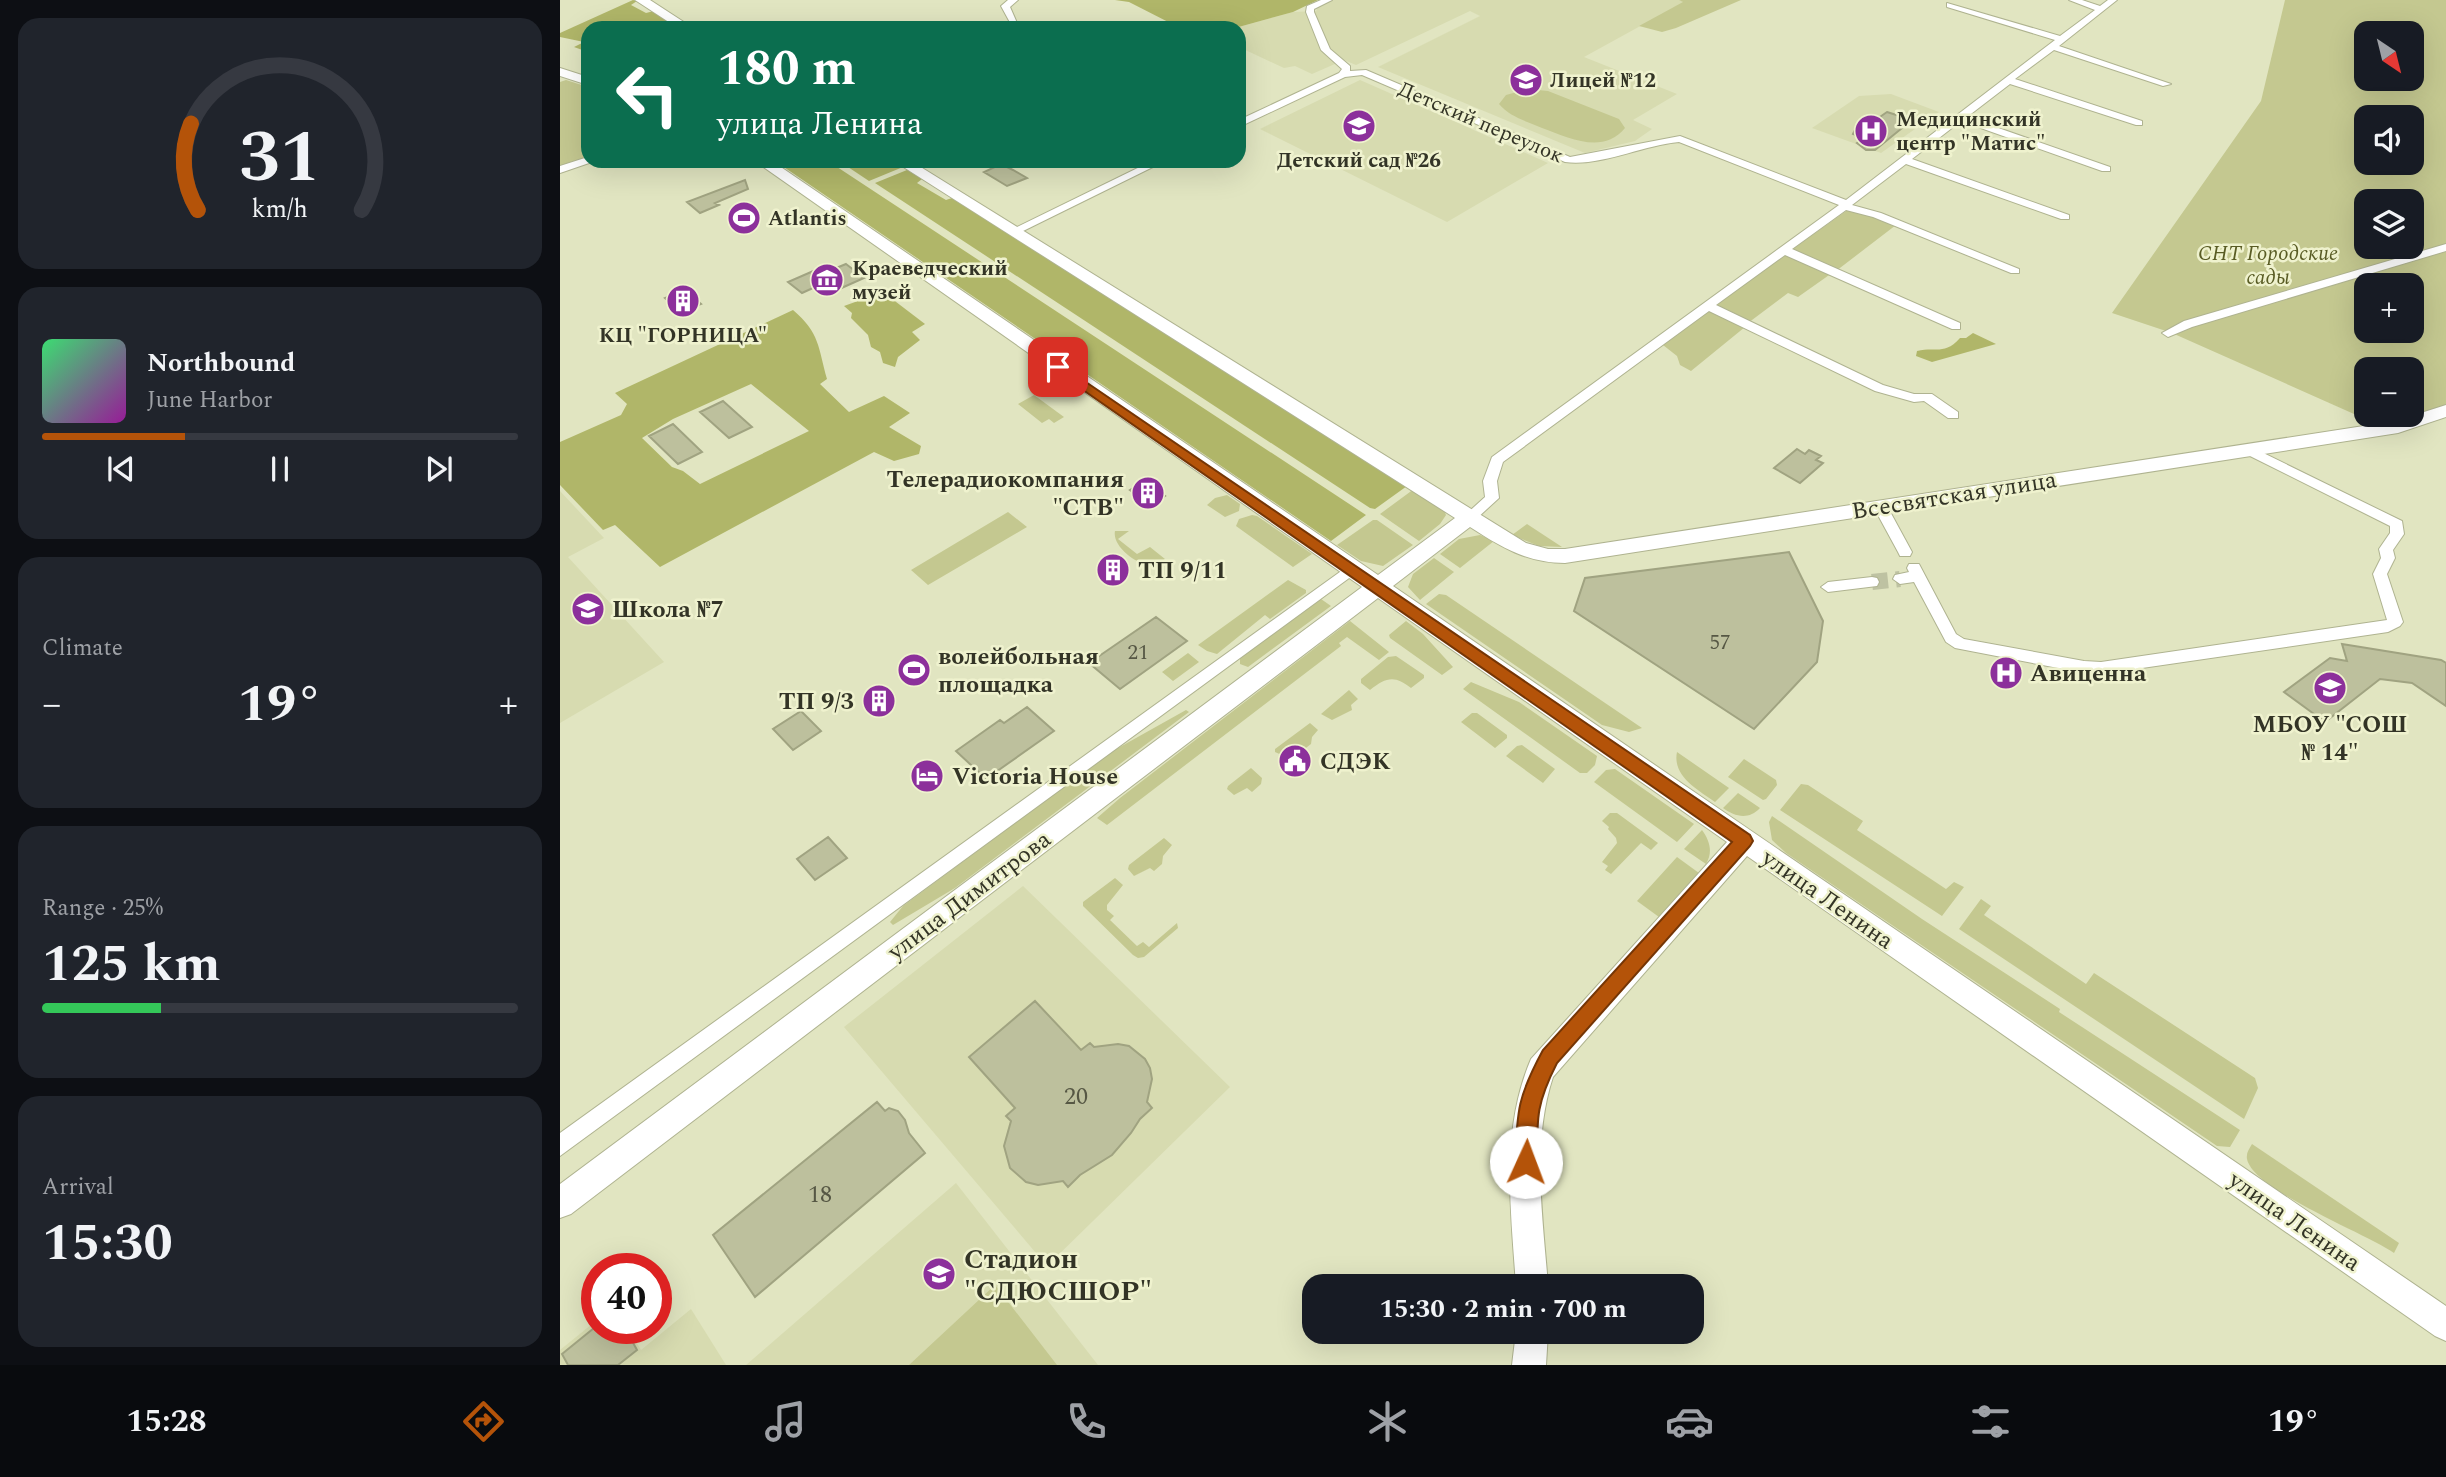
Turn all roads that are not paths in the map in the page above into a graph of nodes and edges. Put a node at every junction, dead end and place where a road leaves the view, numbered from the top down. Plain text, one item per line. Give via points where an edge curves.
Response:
1 (641, 0) edge
2 (1014, 0) edge
3 (1328, 0) edge
4 (2073, 0) edge
5 (2113, 0) edge
6 (1950, 5) dead end
7 (2101, 9) junction
8 (676, 21) edge
9 (1013, 21) edge
10 (2058, 43) junction
11 (560, 72) edge
12 (1343, 75) junction
13 (581, 79) edge
14 (2007, 80) junction
15 (2166, 84) dead end
16 (1959, 117) junction
17 (1246, 121) edge
18 (2138, 123) dead end
19 (1905, 160) junction
20 (581, 162) edge
21 (772, 168) edge
22 (912, 168) edge
23 (1146, 168) edge
24 (2106, 169) dead end
25 (560, 170) edge
26 (1845, 205) junction
27 (2065, 217) dead end
28 (1013, 232) junction
29 (2446, 247) edge
30 (1784, 250) junction
31 (2015, 271) dead end
32 (1708, 306) junction
33 (1956, 326) dead end
34 (2168, 332) dead end
35 (2446, 411) edge
36 (1953, 415) dead end
37 (2249, 450) junction
38 (1880, 506) junction
39 (1470, 517) junction
40 (1905, 552) dead end
41 (1351, 569) junction
42 (1900, 579) tunnel mouth
43 (1872, 582) tunnel mouth
44 (1377, 586) junction
45 (1828, 587) dead end
46 (1744, 841) junction
47 (560, 1146) edge
48 (560, 1203) edge
49 (1531, 1274) edge
50 (2446, 1325) edge
51 (1531, 1344) edge
52 (1529, 1365) edge

1 - 8 street
2 - 9 street via 1005,6
3 - 12 street via 1310,12 1326,50 1347,68
4 - 7 street
5 - 7 street
6 - 10 street
7 - 10 street
10 - 14 street
10 - 15 street
11 - 13 street
12 - 17 street
12 - 26 street, Детский переулок via 1363,72 1569,160 1680,139
14 - 16 street
14 - 18 street
16 - 19 street
16 - 24 street
19 - 26 street
19 - 27 street
20 - 25 street
21 - 41 street, улица Ленина
22 - 28 street, Всесвятская улица
23 - 28 street
26 - 30 street
26 - 31 street, Детский переулок
28 - 39 street, Всесвятская улица
29 - 34 street
30 - 32 street
30 - 33 street
32 - 36 street via 1879,388 1927,397
32 - 39 street via 1497,460 1490,481 1492,499
35 - 37 street, Всесвятская улица via 2398,427
37 - 38 street, Всесвятская улица
37 - 42 street via 2397,524 2380,574 2396,619 2392,625 2101,668 1960,644 1951,638 1916,572
38 - 39 street, Всесвятская улица via 1565,556 1520,549
38 - 40 street
39 - 44 street, улица Димитрова
41 - 44 street, улица Ленина
41 - 47 street
43 - 45 street
44 - 46 street, улица Ленина
44 - 48 street, улица Димитрова
46 - 49 street via 1541,1069 1527,1113
46 - 50 main road, улица Ленина
51 - 52 street

